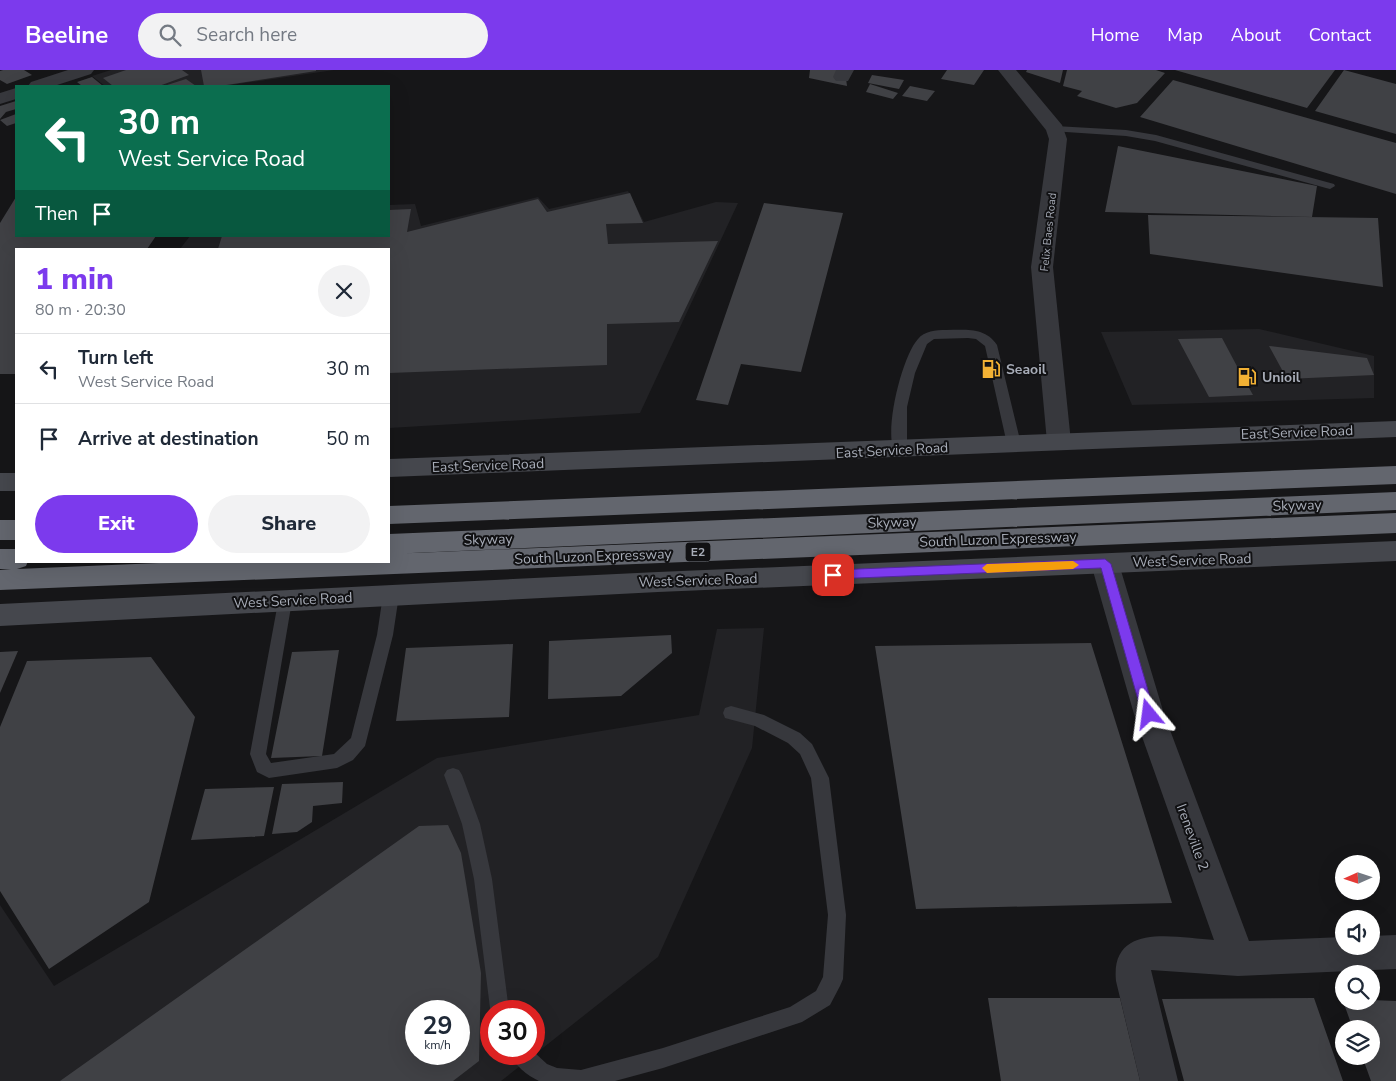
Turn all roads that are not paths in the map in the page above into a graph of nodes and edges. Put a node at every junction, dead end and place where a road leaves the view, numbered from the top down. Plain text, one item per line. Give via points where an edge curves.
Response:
1 (85, 70) edge
2 (1007, 70) edge
3 (40, 85) edge
4 (15, 93) edge
5 (0, 99) edge
6 (1055, 129) junction
7 (1330, 186) dead end
8 (1396, 429) edge
9 (1059, 442) junction
10 (1014, 444) junction
11 (900, 450) junction
12 (1396, 459) edge
13 (390, 468) edge
14 (1396, 475) edge
15 (0, 482) edge
16 (15, 482) edge
17 (390, 498) edge
18 (1396, 502) edge
19 (0, 513) edge
20 (15, 513) edge
21 (390, 515) edge
22 (1396, 523) edge
23 (0, 530) edge
24 (15, 530) edge
25 (390, 544) edge
26 (1396, 551) edge
27 (15, 559) edge
28 (0, 560) edge
29 (1105, 564) junction
30 (0, 580) edge
31 (391, 595) junction
32 (284, 601) junction
33 (0, 615) edge
34 (731, 713) dead end
35 (453, 776) dead end
36 (1396, 952) edge
37 (1238, 959) junction
38 (498, 1000) edge
39 (533, 1065) edge
40 (1159, 1081) edge

1 - 3 street
2 - 6 street
4 - 5 street
6 - 7 lane via 1156,138
6 - 9 street, Felix Baes Road via 1058,140 1042,267
8 - 9 main road, East Service Road
9 - 10 main road, East Service Road
10 - 11 main road, East Service Road
10 - 11 lane via 991,345 985,337 976,334 936,335 922,342 912,362 899,415
11 - 13 main road, East Service Road
12 - 17 highway
14 - 21 highway, Skyway
15 - 16 main road
18 - 25 highway, Skyway / E2
19 - 20 highway
22 - 30 highway, South Luzon Expressway / E2
23 - 24 highway
26 - 29 main road, West Service Road
27 - 28 highway
29 - 31 main road, West Service Road
29 - 37 street, Ireneville 2 via 1149,714
31 - 32 main road, West Service Road
31 - 32 lane via 385,635 359,741 337,761 269,771 262,767 258,754
32 - 33 main road, West Service Road
34 - 39 lane via 758,720 794,738 806,749 820,778 837,915 833,979 823,998 795,1015 663,1058 581,1080 557,1078
35 - 38 lane via 471,824 483,879
36 - 37 street
37 - 40 street via 1146,953 1137,957 1132,966 1134,981

